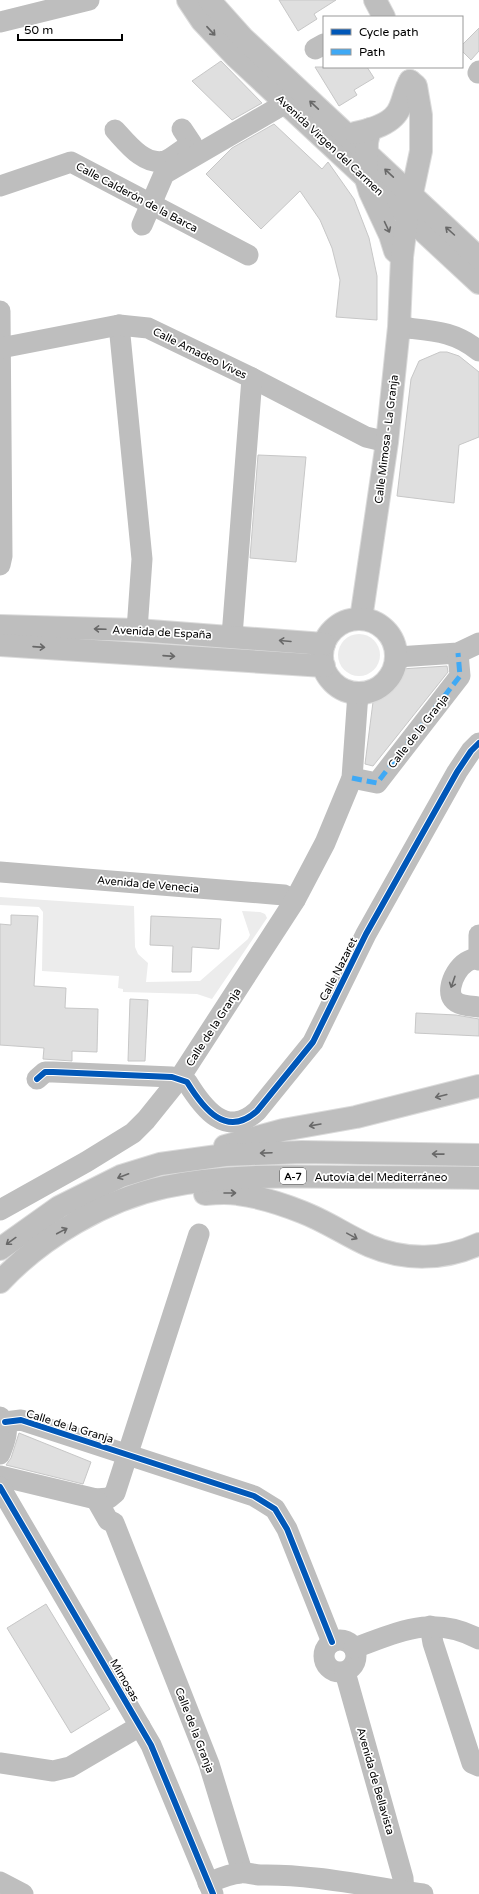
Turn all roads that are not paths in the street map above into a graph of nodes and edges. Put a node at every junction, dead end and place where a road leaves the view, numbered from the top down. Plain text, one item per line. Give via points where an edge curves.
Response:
1 (89, 0) edge
2 (188, 0) edge
3 (209, 0) edge
4 (0, 22) edge
5 (408, 74) edge
6 (286, 103) junction
7 (375, 127) junction
8 (115, 130) dead end
9 (343, 132) junction
10 (231, 136) junction
11 (421, 151) junction
12 (366, 152) junction
13 (366, 178) junction
14 (0, 186) edge
15 (412, 195) junction
16 (151, 204) junction
17 (407, 218) junction
18 (142, 225) dead end
19 (427, 235) junction
20 (248, 255) dead end
21 (402, 257) junction
22 (479, 258) edge
23 (479, 283) edge
24 (0, 311) edge
25 (119, 325) junction
26 (399, 327) junction
27 (1, 348) edge
28 (479, 351) edge
29 (252, 378) junction
30 (387, 442) junction
31 (0, 565) edge
32 (361, 619) junction
33 (0, 626) edge
34 (137, 630) junction
35 (232, 636) junction
36 (479, 643) edge
37 (324, 644) junction
38 (0, 645) edge
39 (458, 653) junction
40 (397, 657) junction
41 (324, 666) junction
42 (358, 693) junction
43 (479, 743) edge
44 (352, 778) junction
45 (0, 872) edge
46 (295, 900) junction
47 (479, 935) edge
48 (479, 958) edge
49 (479, 1007) edge
50 (37, 1079) dead end
51 (179, 1079) junction
52 (479, 1086) edge
53 (478, 1155) edge
54 (160, 1164) junction
55 (473, 1178) edge
56 (122, 1201) junction
57 (0, 1210) edge
58 (199, 1234) dead end
59 (479, 1244) edge
60 (0, 1249) edge
61 (0, 1282) edge
62 (2, 1420) edge
63 (0, 1454) edge
64 (129, 1455) junction
65 (0, 1476) edge
66 (0, 1487) edge
67 (107, 1496) junction
68 (430, 1626) junction
69 (479, 1639) edge
70 (332, 1642) junction
71 (354, 1648) junction
72 (345, 1672) junction
73 (140, 1726) junction
74 (0, 1763) edge
75 (479, 1766) edge
76 (192, 1846) junction
77 (249, 1874) junction
78 (0, 1882) edge
79 (211, 1890) edge
80 (410, 1893) edge
81 (23, 1894) edge

1 - 4 street
2 -> 6 main road, Avenida Virgen del Carmen via 202,21 236,57
9 -> 3 main road, Avenida Virgen del Carmen via 243,38
5 - 7 main road via 406,88 395,116
5 - 11 main road, Calle Mimosa - La Granja via 416,86 421,115
6 - 10 street
6 - 13 main road, Avenida Virgen del Carmen
7 - 9 main road via 355,133
7 - 11 main road via 390,122 408,128 419,142
7 - 12 main road
8 - 10 street via 142,156 165,161 187,137 213,131 221,131
9 - 12 main road, Avenida Virgen del Carmen
10 - 16 street via 164,174
11 - 15 main road, Calle Mimosa - La Granja
12 - 13 main road
15 -> 12 main road, Avenida Virgen del Carmen
13 - 17 main road, Avenida Virgen del Carmen
13 -> 21 main road via 394,251
14 - 16 street, Calle Calderón de la Barca via 72,162
15 - 17 main road, Calle Mimosa - La Granja
22 -> 15 main road, Avenida Virgen del Carmen
16 - 18 street
16 - 20 street, Calle Calderón de la Barca
17 - 19 main road, Avenida Virgen del Carmen
17 - 21 main road, Calle Mimosa - La Granja
19 - 21 main road via 417,237
19 - 23 main road, Avenida Virgen del Carmen
21 - 26 main road, Calle Mimosa - La Granja
24 - 27 street
25 - 27 street, Calle Amadeo Vives
25 - 29 street, Calle Amadeo Vives via 148,328
25 - 34 street via 142,559
26 - 28 street via 451,334
26 - 30 main road, Calle Mimosa - La Granja
27 - 31 street
29 - 30 street, Calle Amadeo Vives via 366,438
29 - 35 street
30 - 32 main road, Calle Mimosa - La Granja
32 - 37 main road via 338,626
32 - 40 main road via 382,627 390,635
34 -> 33 main road, Avenida de España
34 - 35 main road, Avenida de España
37 -> 35 main road, Avenida de España
36 - 39 street
37 - 41 main road
38 -> 41 main road, Avenida de España
39 - 40 street
39 - 44 street, Calle de la Granja via 460,676 377,783
40 - 42 main road via 395,668 385,683 370,692
41 - 42 main road via 328,677 336,686
42 - 44 street, Calle de la Granja
43 - 51 street, Calle Nazaret via 457,772 366,934 313,1042 258,1111 242,1121 223,1121 209,1111 187,1082
44 - 46 street, Calle de la Granja via 325,843
45 - 46 street, Avenida de Venecia via 284,895
46 - 51 street, Calle de la Granja
47 - 48 street
48 -> 49 street via 464,963 453,980 450,992 457,1002
50 - 51 street via 45,1072
51 - 57 street, Calle de la Granja via 133,1133
52 -> 54 main road via 356,1118 283,1130
53 -> 54 main road, Autovía del Mediterráneo / A-7 via 294,1152 225,1155
54 -> 60 main road, Autovía del Mediterráneo / A-7 via 121,1176 59,1207
55 - 56 main road, Autovía del Mediterráneo / A-7 via 241,1177 164,1188
56 -> 59 main road via 157,1201 203,1194 237,1193 303,1213 335,1226 369,1246 400,1255 427,1258 451,1255
61 -> 56 main road, Autovía del Mediterráneo / A-7 via 18,1262 56,1234
58 - 64 street, Calle de la Granja
62 - 63 street via 7,1431
62 - 64 street, Calle de la Granja via 21,1420
64 - 67 street, Calle de la Granja
64 - 70 street via 254,1496 275,1509 287,1529
65 - 67 street
66 - 73 street, Mimosas
67 - 77 street, Calle de la Granja via 117,1519 114,1523 209,1764 240,1865
68 - 69 street via 469,1633
68 - 71 street via 419,1626
68 - 75 street via 433,1643 472,1763
70 - 71 street via 342,1640
70 - 72 street via 325,1650 326,1665 334,1671
71 - 72 street via 355,1662 353,1667
72 - 80 street, Avenida de Bellavista via 403,1878
73 - 74 street via 70,1767 53,1771
73 - 76 street, Mimosas via 151,1745
76 - 77 street via 211,1860
76 - 79 street, Mimosas
77 - 79 street via 254,1879
77 - 80 street via 288,1874
78 - 81 street

